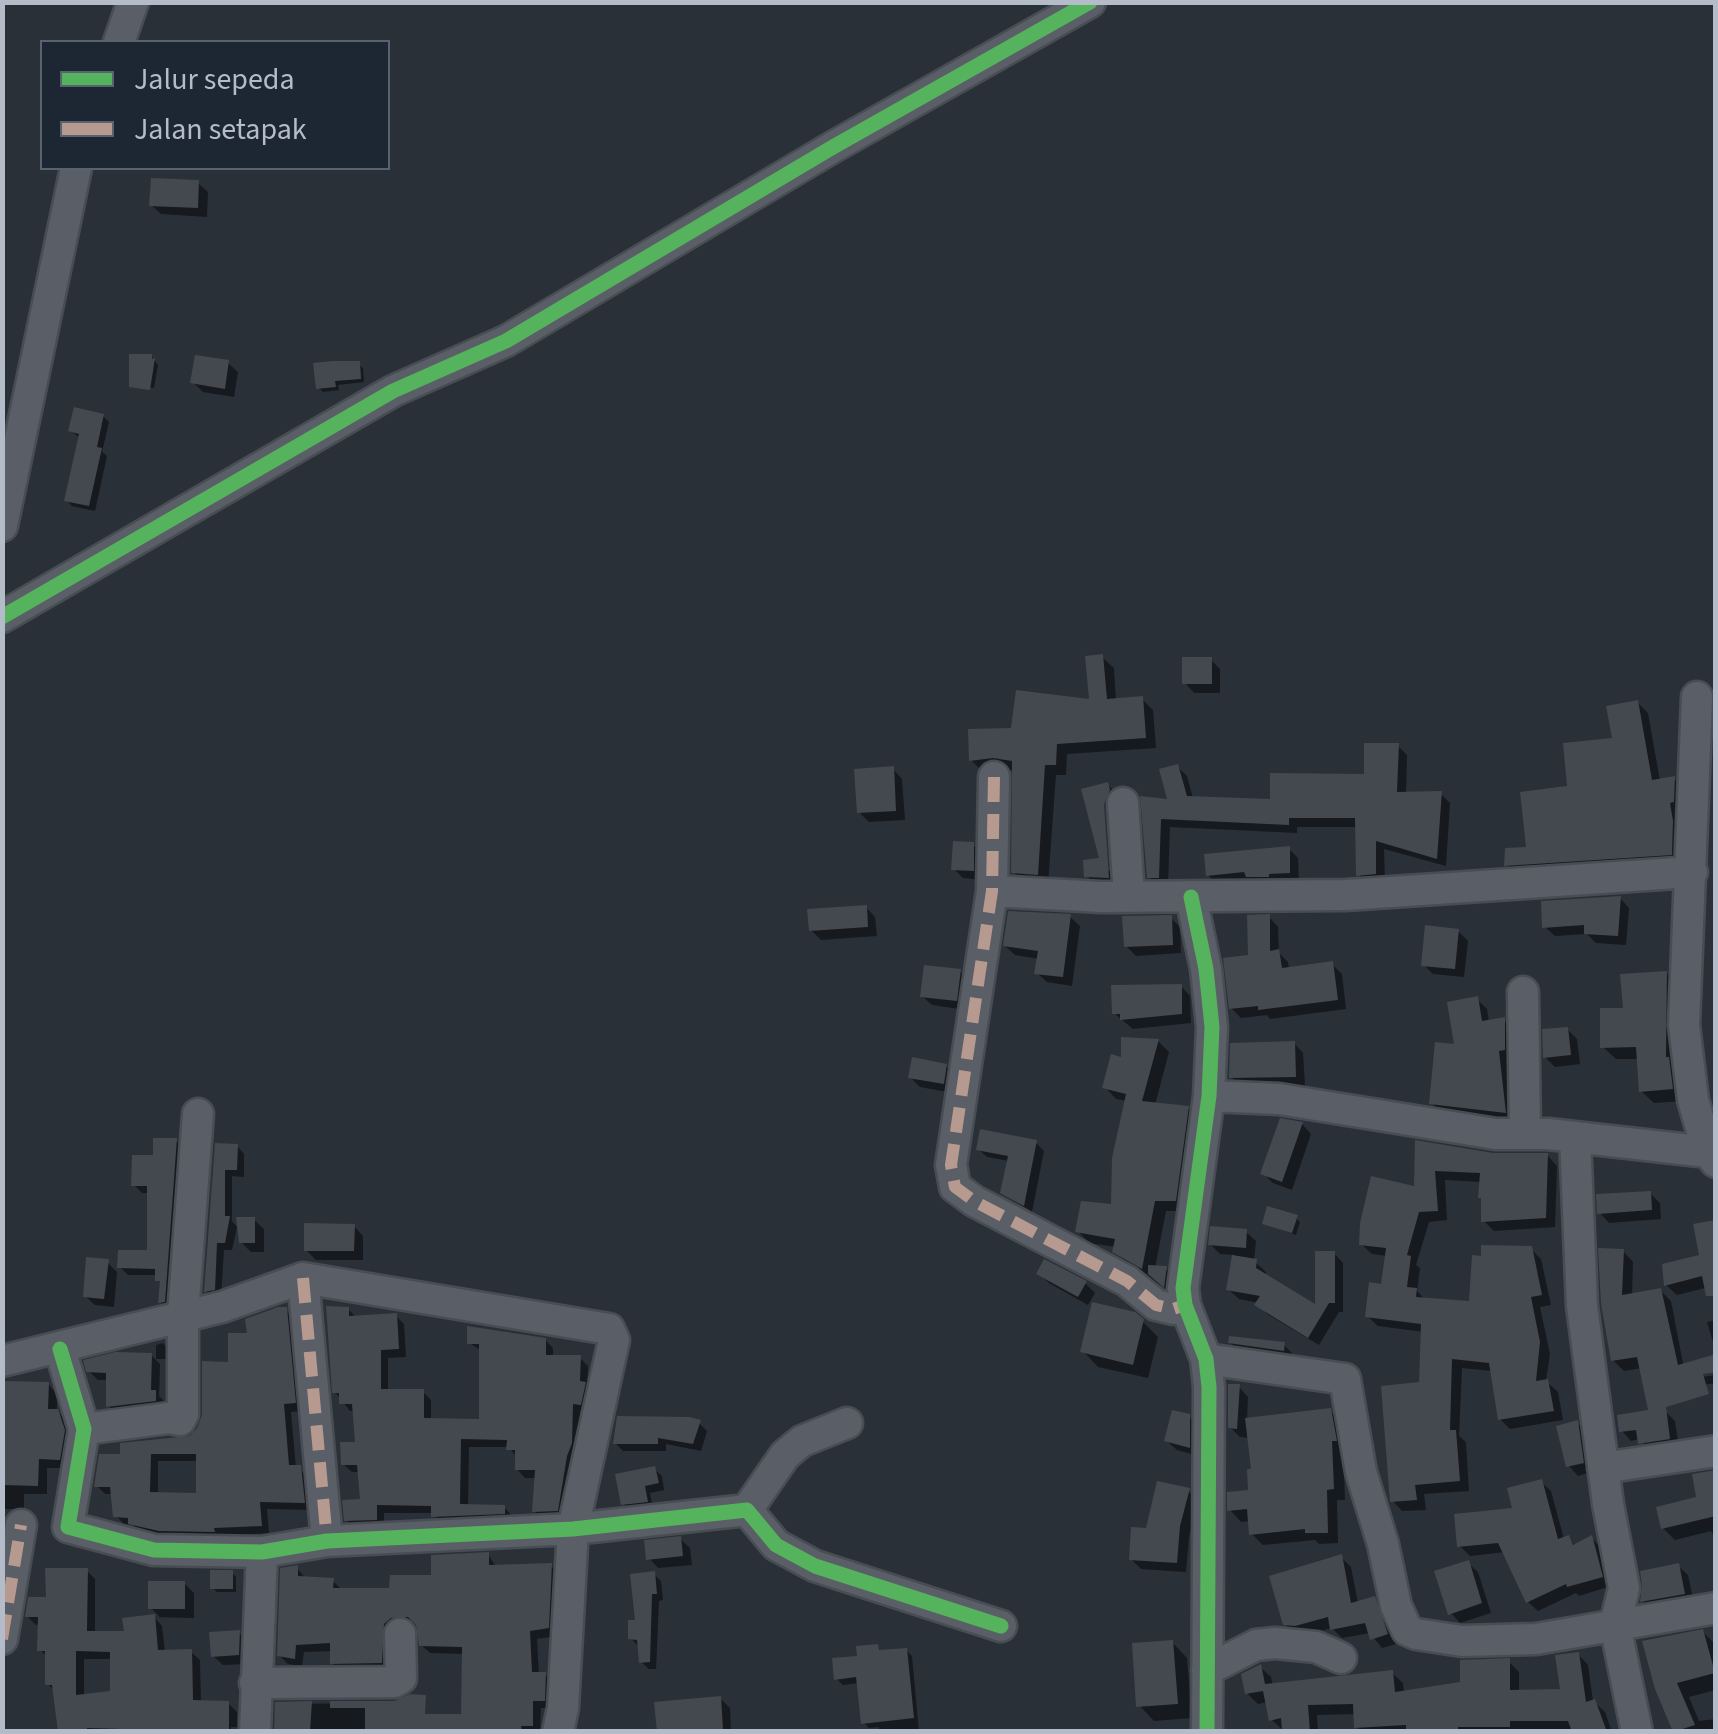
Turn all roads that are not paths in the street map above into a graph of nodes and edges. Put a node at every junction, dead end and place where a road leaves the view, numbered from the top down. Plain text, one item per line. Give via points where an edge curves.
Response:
1 (134, 2) edge
2 (1090, 2) edge
3 (121, 40) edge
4 (76, 170) edge
5 (2, 526) edge
6 (2, 617) edge
7 (1697, 697) dead end
8 (994, 778) dead end
9 (1122, 802) dead end
10 (1692, 872) junction
11 (992, 891) junction
12 (1129, 897) junction
13 (1191, 897) junction
14 (1523, 992) dead end
15 (1209, 1096) junction
16 (198, 1114) dead end
17 (1525, 1134) junction
18 (1576, 1137) junction
19 (1712, 1157) edge
20 (303, 1278) junction
21 (1185, 1305) junction
22 (183, 1315) junction
23 (60, 1349) junction
24 (1206, 1359) junction
25 (2, 1361) edge
26 (846, 1423) dead end
27 (84, 1429) junction
28 (1716, 1452) edge
29 (1604, 1468) junction
30 (746, 1510) junction
31 (12, 1523) edge
32 (68, 1527) junction
33 (573, 1530) junction
34 (327, 1541) junction
35 (262, 1552) junction
36 (1715, 1610) edge
37 (1615, 1625) junction
38 (1001, 1626) dead end
39 (400, 1634) dead end
40 (2, 1639) edge
41 (1341, 1658) dead end
42 (1208, 1670) junction
43 (255, 1683) junction
44 (254, 1732) edge
45 (558, 1732) edge
46 (1207, 1732) edge
47 (1637, 1732) edge

1 - 3 street
2 - 6 street via 506,340 392,391
4 - 5 street
7 - 10 street
8 - 11 street
9 - 12 street
10 - 13 street via 1346,895
10 - 19 street via 1684,1026 1694,1100
11 - 12 street
11 - 21 street via 951,1164 954,1188 1128,1280 1156,1305
12 - 13 street
13 - 15 street via 1212,1026
14 - 17 street
15 - 17 street via 1279,1099
15 - 21 street via 1184,1265
16 - 22 street
17 - 18 street
18 - 19 street
18 - 29 street via 1582,1306
20 - 22 street
20 - 33 street via 609,1329 614,1340
20 - 34 street
21 - 24 street
22 - 23 street
22 - 27 street via 180,1420
23 - 25 street
23 - 27 street
24 - 37 street via 1345,1379 1361,1472 1408,1630 1462,1640 1536,1639
24 - 42 street
26 - 30 street via 802,1440 784,1455
27 - 32 street
28 - 29 street
29 - 37 street via 1624,1588
30 - 33 street
30 - 38 street via 776,1545 815,1566
31 - 32 street
31 - 40 street
32 - 35 street via 154,1550
33 - 34 street
33 - 45 street
34 - 35 street
35 - 43 street
36 - 37 street
37 - 47 street
39 - 43 street via 400,1678 394,1682
41 - 42 street via 1316,1647 1256,1645
42 - 46 street
43 - 44 street

